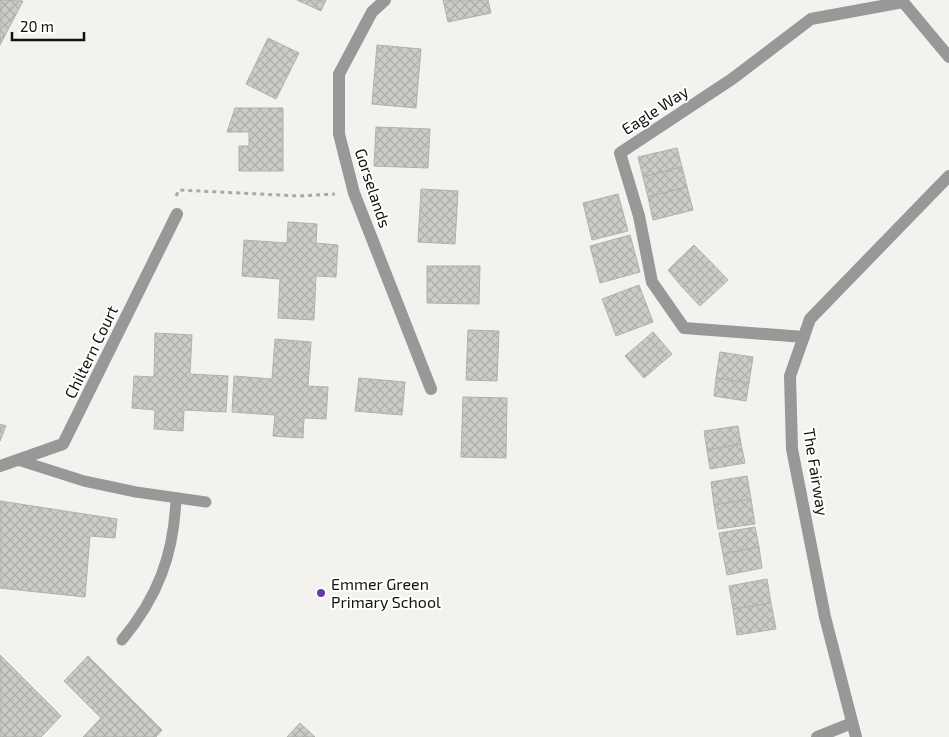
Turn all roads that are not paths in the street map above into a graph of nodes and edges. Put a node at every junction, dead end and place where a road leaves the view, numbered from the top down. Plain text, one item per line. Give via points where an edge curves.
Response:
1 (385, 0) edge
2 (903, 1) edge
3 (949, 57) edge
4 (949, 176) edge
5 (177, 214) dead end
6 (804, 337) junction
7 (431, 389) dead end
8 (18, 460) junction
9 (0, 466) edge
10 (176, 498) junction
11 (206, 502) dead end
12 (122, 640) dead end
13 (852, 723) junction
14 (817, 737) edge
15 (856, 737) edge

1 - 7 street, Gorselands via 372,12 339,74 338,134 354,193
2 - 3 street
2 - 6 street, Eagle Way via 810,19 732,79 620,153 640,216 652,282 684,328
4 - 6 street, The Fairway via 810,319
5 - 8 street, Chiltern Court via 63,444
6 - 13 street, The Fairway via 790,376 792,450 825,617
8 - 9 street, Chiltern Court
8 - 10 lane via 84,481
10 - 11 lane
10 - 12 lane via 175,531 162,576 150,601
13 - 14 street
13 - 15 street, The Fairway

